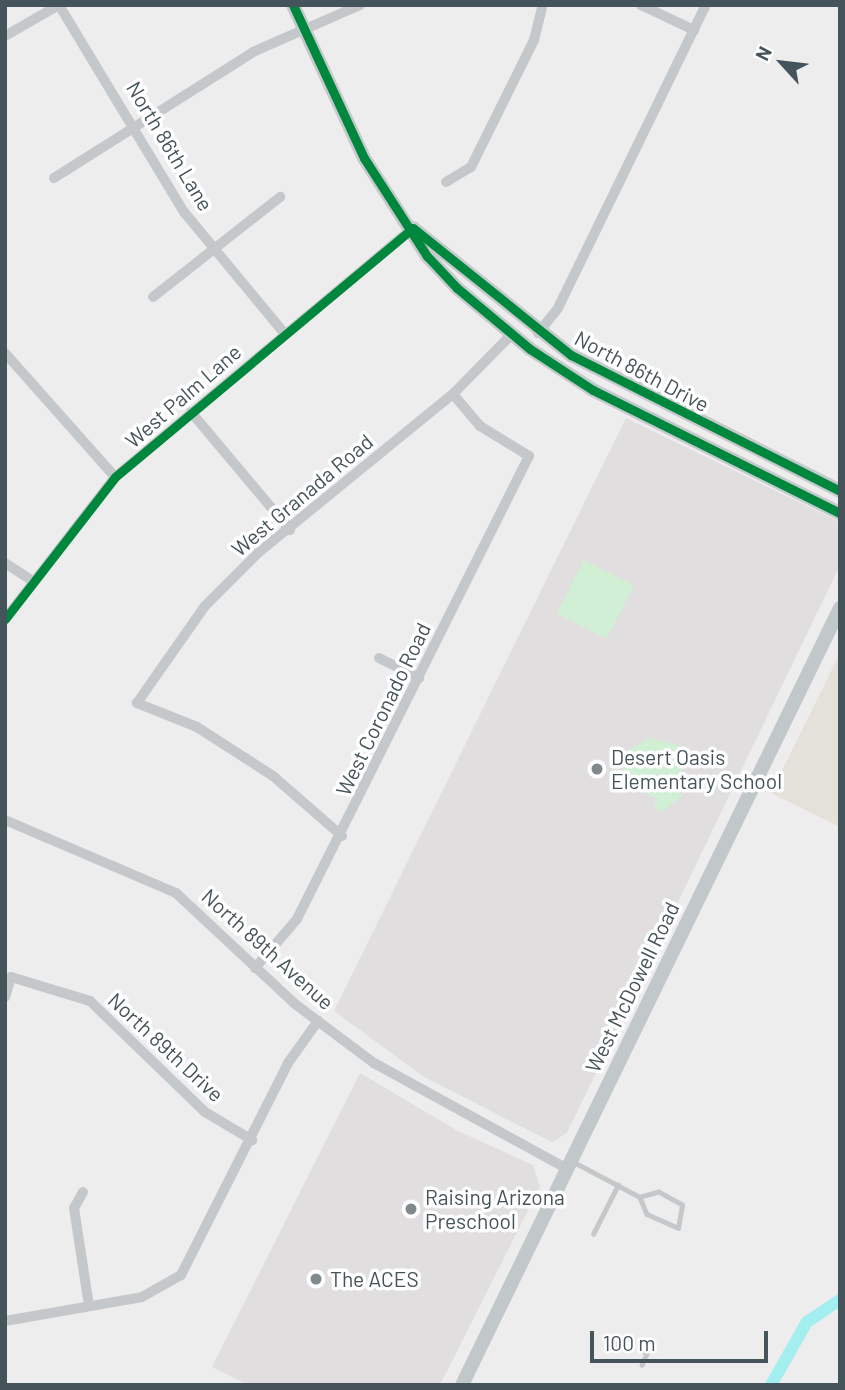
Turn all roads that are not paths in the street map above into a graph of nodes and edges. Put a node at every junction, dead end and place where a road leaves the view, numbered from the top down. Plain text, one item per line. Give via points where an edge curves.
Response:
1 (59, 5) edge
2 (293, 5) edge
3 (360, 5) edge
4 (543, 5) edge
5 (640, 5) edge
6 (706, 5) edge
7 (302, 30) junction
8 (694, 30) junction
9 (5, 36) edge
10 (135, 122) junction
11 (54, 178) dead end
12 (446, 183) dead end
13 (280, 197) dead end
14 (413, 228) junction
15 (215, 249) junction
16 (153, 297) dead end
17 (538, 333) junction
18 (284, 334) junction
19 (512, 334) junction
20 (5, 353) edge
21 (586, 364) junction
22 (575, 380) junction
23 (453, 394) junction
24 (191, 412) junction
25 (115, 477) junction
26 (840, 491) edge
27 (840, 513) edge
28 (290, 530) junction
29 (5, 563) edge
30 (30, 579) junction
31 (840, 608) edge
32 (5, 619) edge
33 (379, 658) dead end
34 (419, 678) junction
35 (5, 820) edge
36 (342, 836) junction
37 (255, 968) junction
38 (5, 997) edge
39 (318, 1021) junction
40 (252, 1140) junction
41 (570, 1165) junction
42 (618, 1185) junction
43 (83, 1192) dead end
44 (640, 1197) junction
45 (593, 1234) dead end
46 (89, 1306) junction
47 (5, 1321) edge
48 (624, 1340) dead end
49 (608, 1348) dead end
50 (641, 1348) dead end
51 (642, 1366) dead end
52 (462, 1385) edge

1 - 9 street
1 - 10 street, North 86th Lane
2 - 7 street, North 86th Drive
3 - 7 street
4 - 12 street via 534,40 471,167
5 - 8 street
6 - 8 street
7 - 10 street
7 - 14 street, North 86th Drive via 338,112
8 - 17 street via 558,308
10 - 11 street
10 - 15 street, North 86th Lane via 184,212
13 - 15 street
14 - 17 street, North 86th Drive via 439,243
14 - 18 street, West Palm Lane
14 - 19 street, North 86th Drive via 427,256
15 - 16 street
15 - 18 street, North 86th Lane
17 - 21 street, North 86th Drive
18 - 24 street, West Palm Lane
19 - 22 street, North 86th Drive
19 - 23 street, West Granada Road
20 - 25 street
21 - 22 street
21 - 26 street, North 86th Drive
22 - 27 street, North 86th Drive
23 - 28 street, West Granada Road
23 - 34 street, West Coronado Road via 480,426 529,456
24 - 25 street, West Palm Lane
24 - 28 street
25 - 30 street, West Palm Lane
28 - 36 street, West Granada Road via 205,606 137,704 197,727 273,776
29 - 30 street
30 - 32 street, West Palm Lane
31 - 41 main road, West McDowell Road
33 - 34 street
34 - 36 street, West Coronado Road
35 - 37 street, North 89th Avenue via 137,871 176,893
36 - 37 street, West Coronado Road via 290,931
37 - 39 street, North 89th Avenue
38 - 40 street, North 89th Drive via 11,976 90,1001 205,1112
39 - 40 street via 288,1063
39 - 41 street, North 89th Avenue via 435,1101
40 - 46 street via 188,1265 157,1292
41 - 42 lane
41 - 52 main road, West McDowell Road
42 - 44 lane
42 - 45 lane
43 - 46 street via 74,1208
44 - 44 lane via 647,1214 678,1228 686,1215 682,1205 659,1192
46 - 47 street
48 - 49 lane
50 - 51 lane via 647,1354

